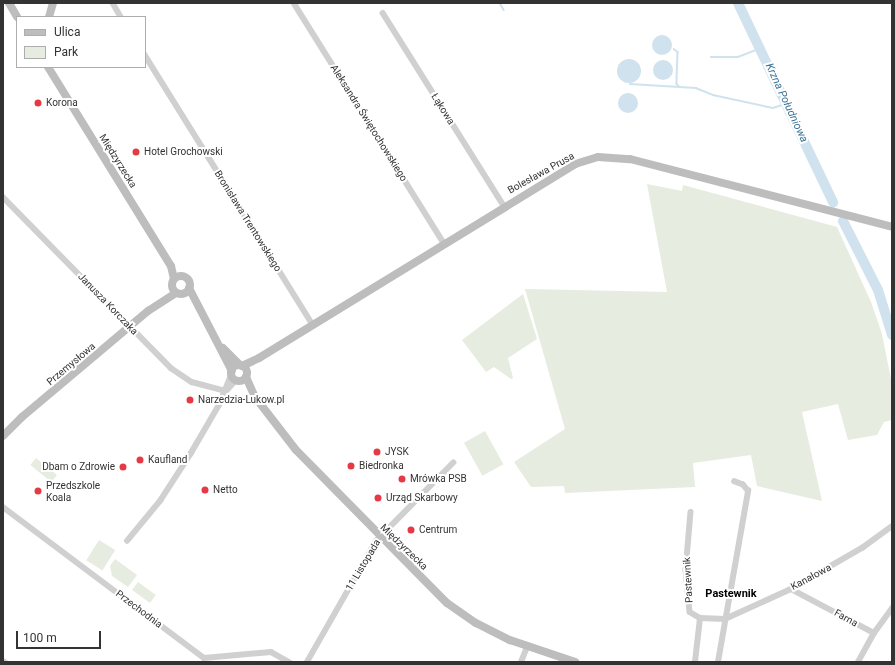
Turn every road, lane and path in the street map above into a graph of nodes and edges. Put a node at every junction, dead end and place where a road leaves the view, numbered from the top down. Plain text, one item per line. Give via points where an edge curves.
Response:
1 (9, 3) edge
2 (53, 3) edge
3 (112, 3) edge
4 (294, 3) edge
5 (383, 13) dead end
6 (16, 16) edge
7 (49, 16) edge
8 (120, 16) edge
9 (146, 57) edge
10 (49, 68) edge
11 (3, 198) edge
12 (504, 206) junction
13 (892, 227) edge
14 (444, 243) junction
15 (179, 286) junction
16 (313, 325) junction
17 (129, 327) junction
18 (239, 373) junction
19 (226, 391) junction
20 (3, 436) edge
21 (453, 463) dead end
22 (735, 482) dead end
23 (3, 507) edge
24 (691, 512) dead end
25 (892, 526) edge
26 (380, 537) junction
27 (127, 541) dead end
28 (791, 589) junction
29 (892, 608) edge
30 (700, 618) junction
31 (725, 619) junction
32 (874, 633) junction
33 (527, 647) junction
34 (289, 662) edge
35 (307, 662) edge
36 (521, 662) edge
37 (575, 662) edge
38 (695, 662) edge
39 (718, 662) edge
40 (858, 662) edge

1 - 6 street
2 - 7 street
3 - 8 street
4 - 14 street, Aleksandra Świętochowskiego
5 - 12 street, Łąkowa
9 - 16 street, Bronisława Trentowskiego
10 - 15 street, Międzyrzecka via 171,266
11 - 17 street, Janusza Korczaka
12 - 13 street, Bolesława Prusa via 575,164 598,157 617,157
12 - 14 street, Bolesława Prusa
14 - 16 street, Bolesława Prusa
15 - 17 street, Przemysłowa
15 - 18 street, Międzyrzecka via 194,302
16 - 18 street, Bolesława Prusa
17 - 19 street, Janusza Korczaka via 182,376
17 - 20 street, Przemysłowa via 22,416
18 - 19 street
18 - 26 street, Międzyrzecka via 296,450
19 - 27 street via 165,493
21 - 26 street, 11 Listopada
22 - 31 street via 743,485 748,492
23 - 34 street, Przechodnia via 204,658 271,652
24 - 30 street, Pastewnik via 686,570 690,612
25 - 28 street, Kanałowa via 862,548
26 - 33 street, Międzyrzecka via 455,609 486,629
26 - 35 street, 11 Listopada
28 - 31 street, Kanałowa
28 - 32 street, Farna
29 - 32 street
30 - 31 street
30 - 38 street
31 - 39 street
32 - 40 street
33 - 36 street
33 - 37 street, Międzyrzecka

